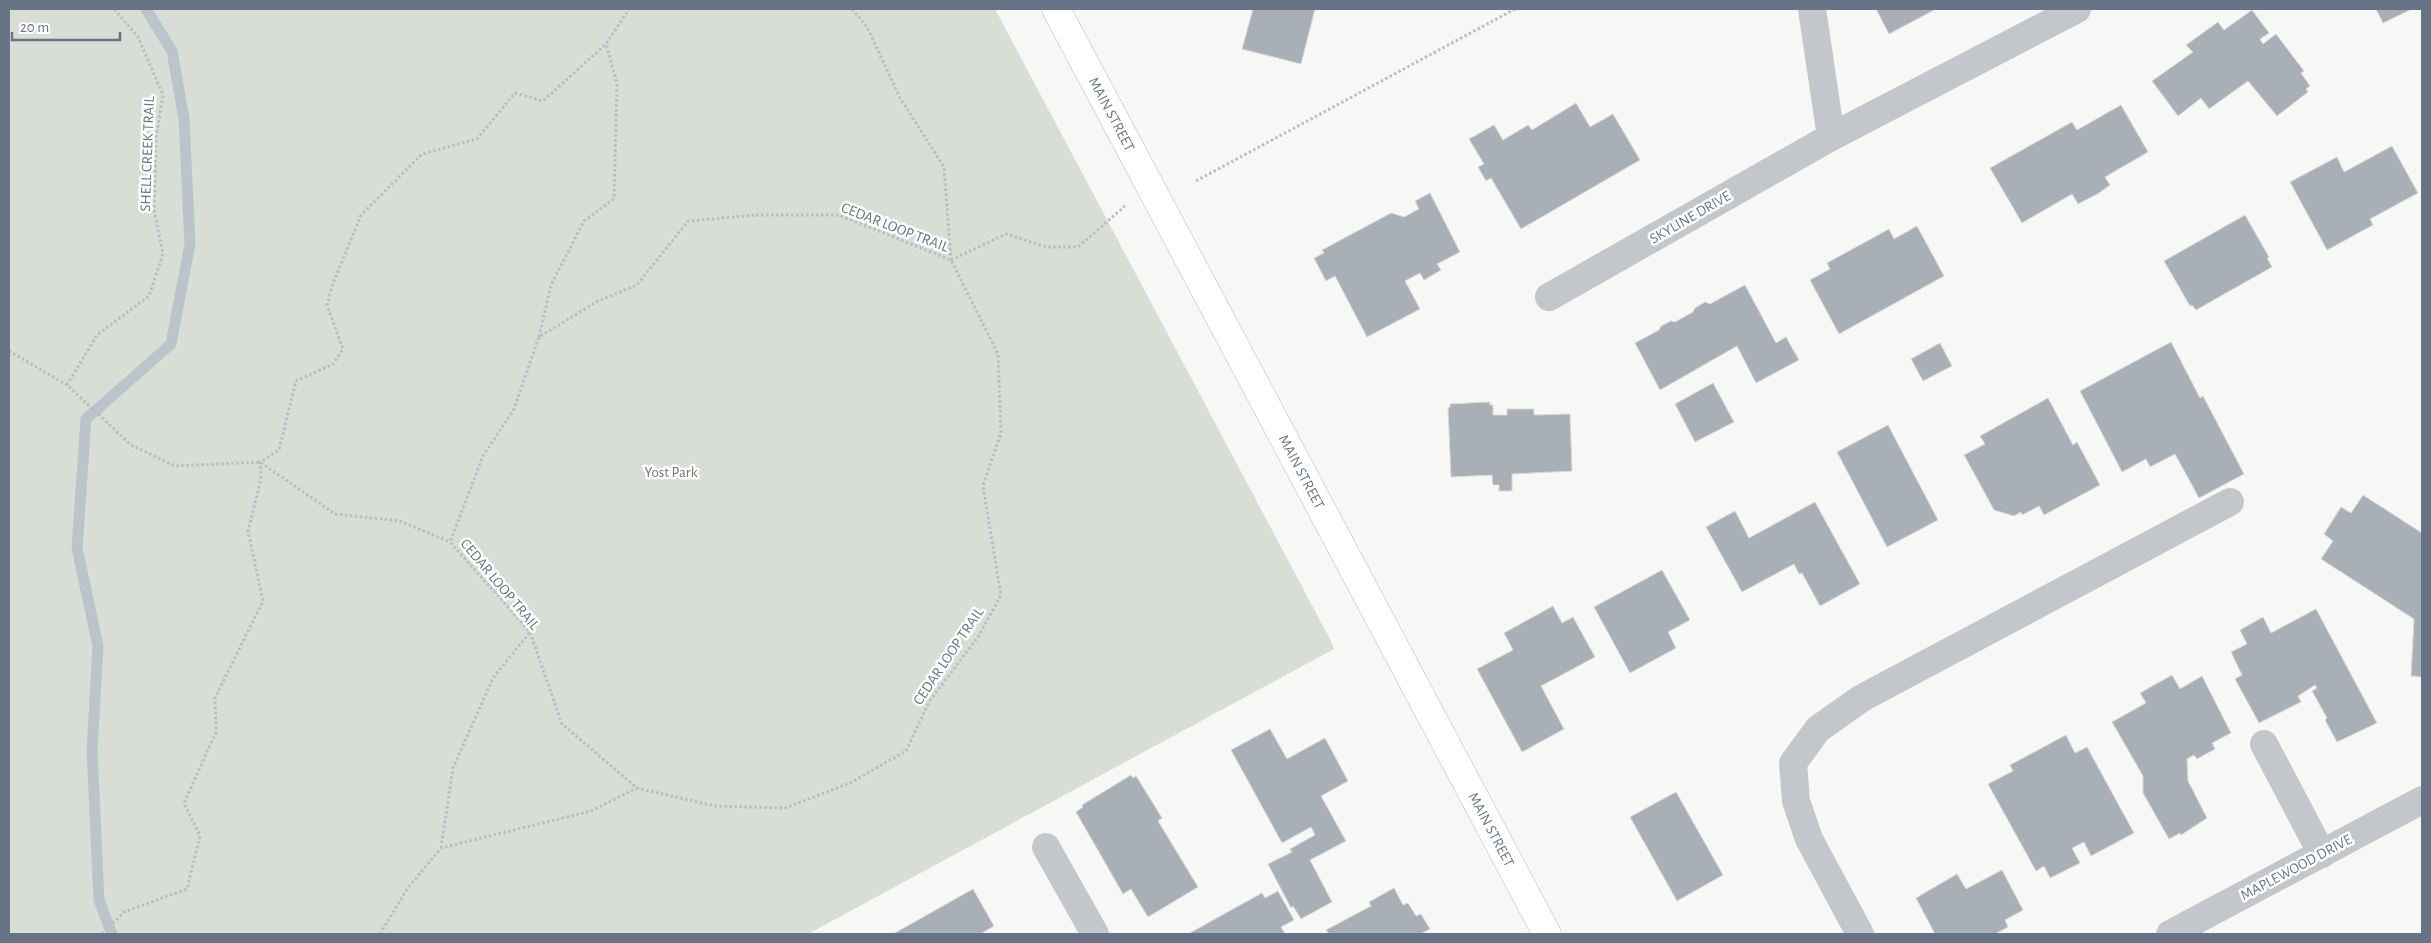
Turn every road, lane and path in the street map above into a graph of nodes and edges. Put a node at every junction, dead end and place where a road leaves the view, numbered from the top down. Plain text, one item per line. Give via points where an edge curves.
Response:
1 (114, 9) edge
2 (629, 9) edge
3 (852, 9) edge
4 (1056, 9) edge
5 (1515, 9) edge
6 (1812, 9) edge
7 (2077, 9) edge
8 (606, 44) junction
9 (1831, 136) junction
10 (1196, 181) dead end
11 (1150, 184) junction
12 (951, 260) junction
13 (1550, 297) dead end
14 (539, 337) junction
15 (9, 351) edge
16 (67, 385) junction
17 (260, 462) junction
18 (2230, 502) dead end
19 (450, 542) junction
20 (530, 632) junction
21 (2264, 744) dead end
22 (637, 788) junction
23 (2422, 800) edge
24 (1046, 846) dead end
25 (442, 848) junction
26 (2322, 854) junction
27 (2185, 931) edge
28 (103, 933) edge
29 (380, 934) edge
30 (1096, 934) edge
31 (1547, 934) edge
32 (1860, 934) edge

1 - 16 path, SHELL CREEK TRAIL via 138,37 163,95 156,139 154,210 163,254 149,296 97,334
2 - 8 path
3 - 12 path via 867,27 900,98 944,167
4 - 11 main road, MAIN STREET
5 - 10 path
6 - 9 street
7 - 9 street, SKYLINE DRIVE
8 - 14 path via 617,84 614,199 584,221 551,285
8 - 17 path via 544,101 514,93 477,139 422,154 361,215 327,305 343,349 333,364 296,381 279,450
9 - 13 street, SKYLINE DRIVE
11 - 12 path via 1078,247 1047,247 1006,234
11 - 31 main road, MAIN STREET
12 - 14 path, CEDAR LOOP TRAIL via 839,215 756,215 688,222 637,286 598,301
12 - 22 path, CEDAR LOOP TRAIL via 998,354 1001,433 983,486 1001,595 978,637 929,702 906,751 850,783 785,808 715,806
14 - 19 path, CEDAR LOOP TRAIL via 514,410 483,456
15 - 16 path
16 - 17 path via 131,445 175,466
17 - 19 path via 335,514 400,522
17 - 28 path via 261,479 248,532 263,601 215,698 216,732 184,803 200,836 187,889 124,912
18 - 32 street via 1862,698 1818,729 1794,763 1796,801 1809,839
19 - 20 path, CEDAR LOOP TRAIL
20 - 22 path, CEDAR LOOP TRAIL via 562,724
20 - 25 path via 493,678 453,768
21 - 26 street
22 - 25 path via 591,811
23 - 26 street, MAPLEWOOD DRIVE
24 - 30 street
25 - 29 path via 407,889
26 - 27 street, MAPLEWOOD DRIVE

